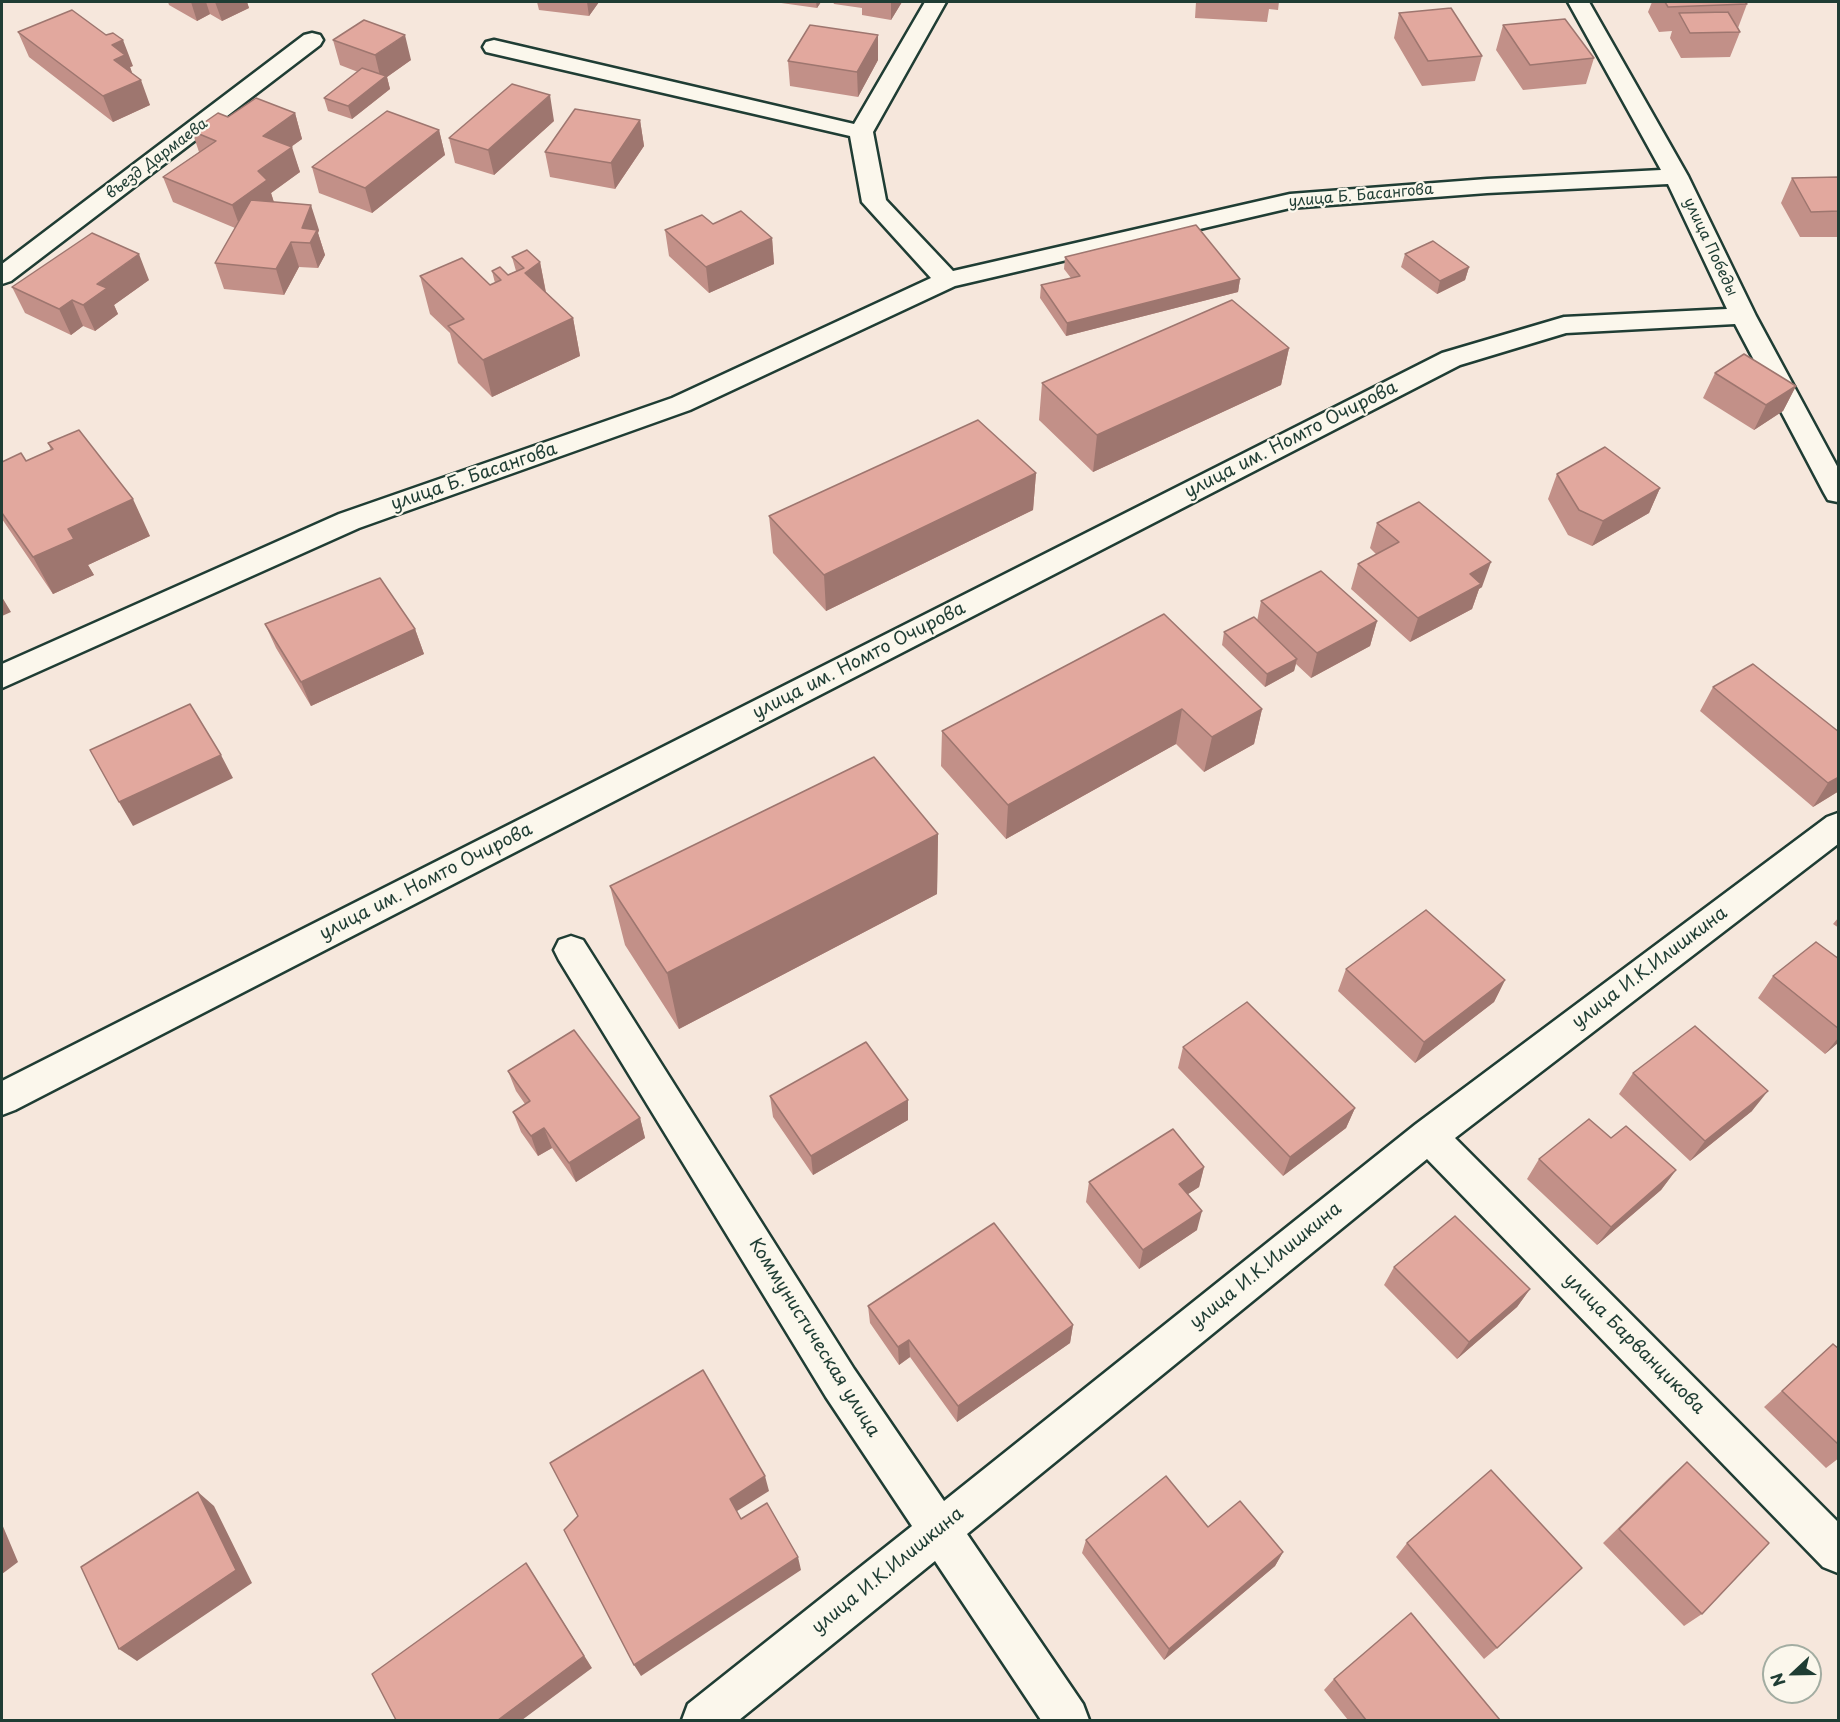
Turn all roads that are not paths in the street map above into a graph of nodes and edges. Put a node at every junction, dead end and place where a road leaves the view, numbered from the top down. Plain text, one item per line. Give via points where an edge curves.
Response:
1 (935, 2) edge
2 (1579, 2) edge
3 (312, 40) dead end
4 (494, 47) dead end
5 (861, 132) junction
6 (1676, 176) junction
7 (2, 276) edge
8 (947, 280) junction
9 (1743, 316) junction
10 (1839, 493) edge
11 (2, 677) edge
12 (1839, 826) edge
13 (571, 950) dead end
14 (2, 1099) edge
15 (1429, 1136) junction
16 (939, 1530) junction
17 (1839, 1552) edge
18 (704, 1720) edge
19 (1067, 1720) edge

1 - 5 street
2 - 6 street, улица Победы
3 - 7 street, въезд Дармаева
4 - 5 street
5 - 8 street via 874,202
6 - 8 street, улица Б. Басангова via 1290,201
6 - 9 street, улица Победы
8 - 11 street, улица Б. Басангова via 681,404 349,521
9 - 10 street, улица Победы
9 - 14 street, улица им. Номто Очирова via 1564,325 1451,359
12 - 15 street, улица И.К.Илишкина
13 - 16 street, Коммунистическая улица via 840,1383
15 - 16 street, улица И.К.Илишкина
15 - 17 street, улица Барванцикова
16 - 18 street, улица И.К.Илишкина
16 - 19 street, Коммунистическая улица

